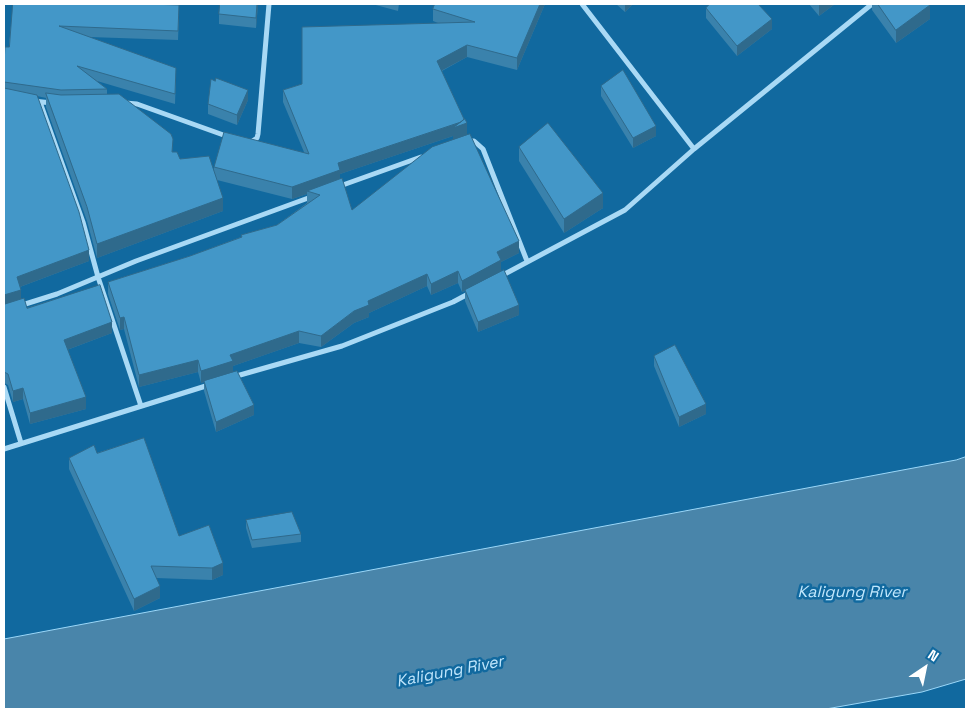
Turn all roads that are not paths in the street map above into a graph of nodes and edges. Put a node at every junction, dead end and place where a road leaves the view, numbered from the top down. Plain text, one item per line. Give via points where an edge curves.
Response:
1 (269, 4) edge
2 (582, 4) edge
3 (872, 4) edge
4 (31, 101) edge
5 (40, 102) junction
6 (117, 103) edge
7 (61, 104) edge
8 (237, 139) edge
9 (464, 142) edge
10 (246, 143) edge
11 (694, 149) junction
12 (428, 155) edge
13 (338, 187) edge
14 (321, 193) edge
15 (528, 261) junction
16 (98, 276) junction
17 (494, 280) edge
18 (478, 289) edge
19 (13, 308) edge
20 (228, 379) edge
21 (219, 382) edge
22 (4, 387) edge
23 (141, 406) junction
24 (21, 443) junction
25 (4, 448) edge

1 - 10 street via 258,134 254,141
2 - 11 street
3 - 11 street
4 - 5 street
5 - 7 street
5 - 16 street via 83,222
6 - 8 street via 137,104
9 - 15 street via 474,141 482,149
11 - 15 street via 625,210
12 - 13 street
14 - 16 street
15 - 17 street
16 - 19 street
16 - 23 street
18 - 20 street via 342,346
21 - 23 street
22 - 24 street
23 - 24 street
24 - 25 street

